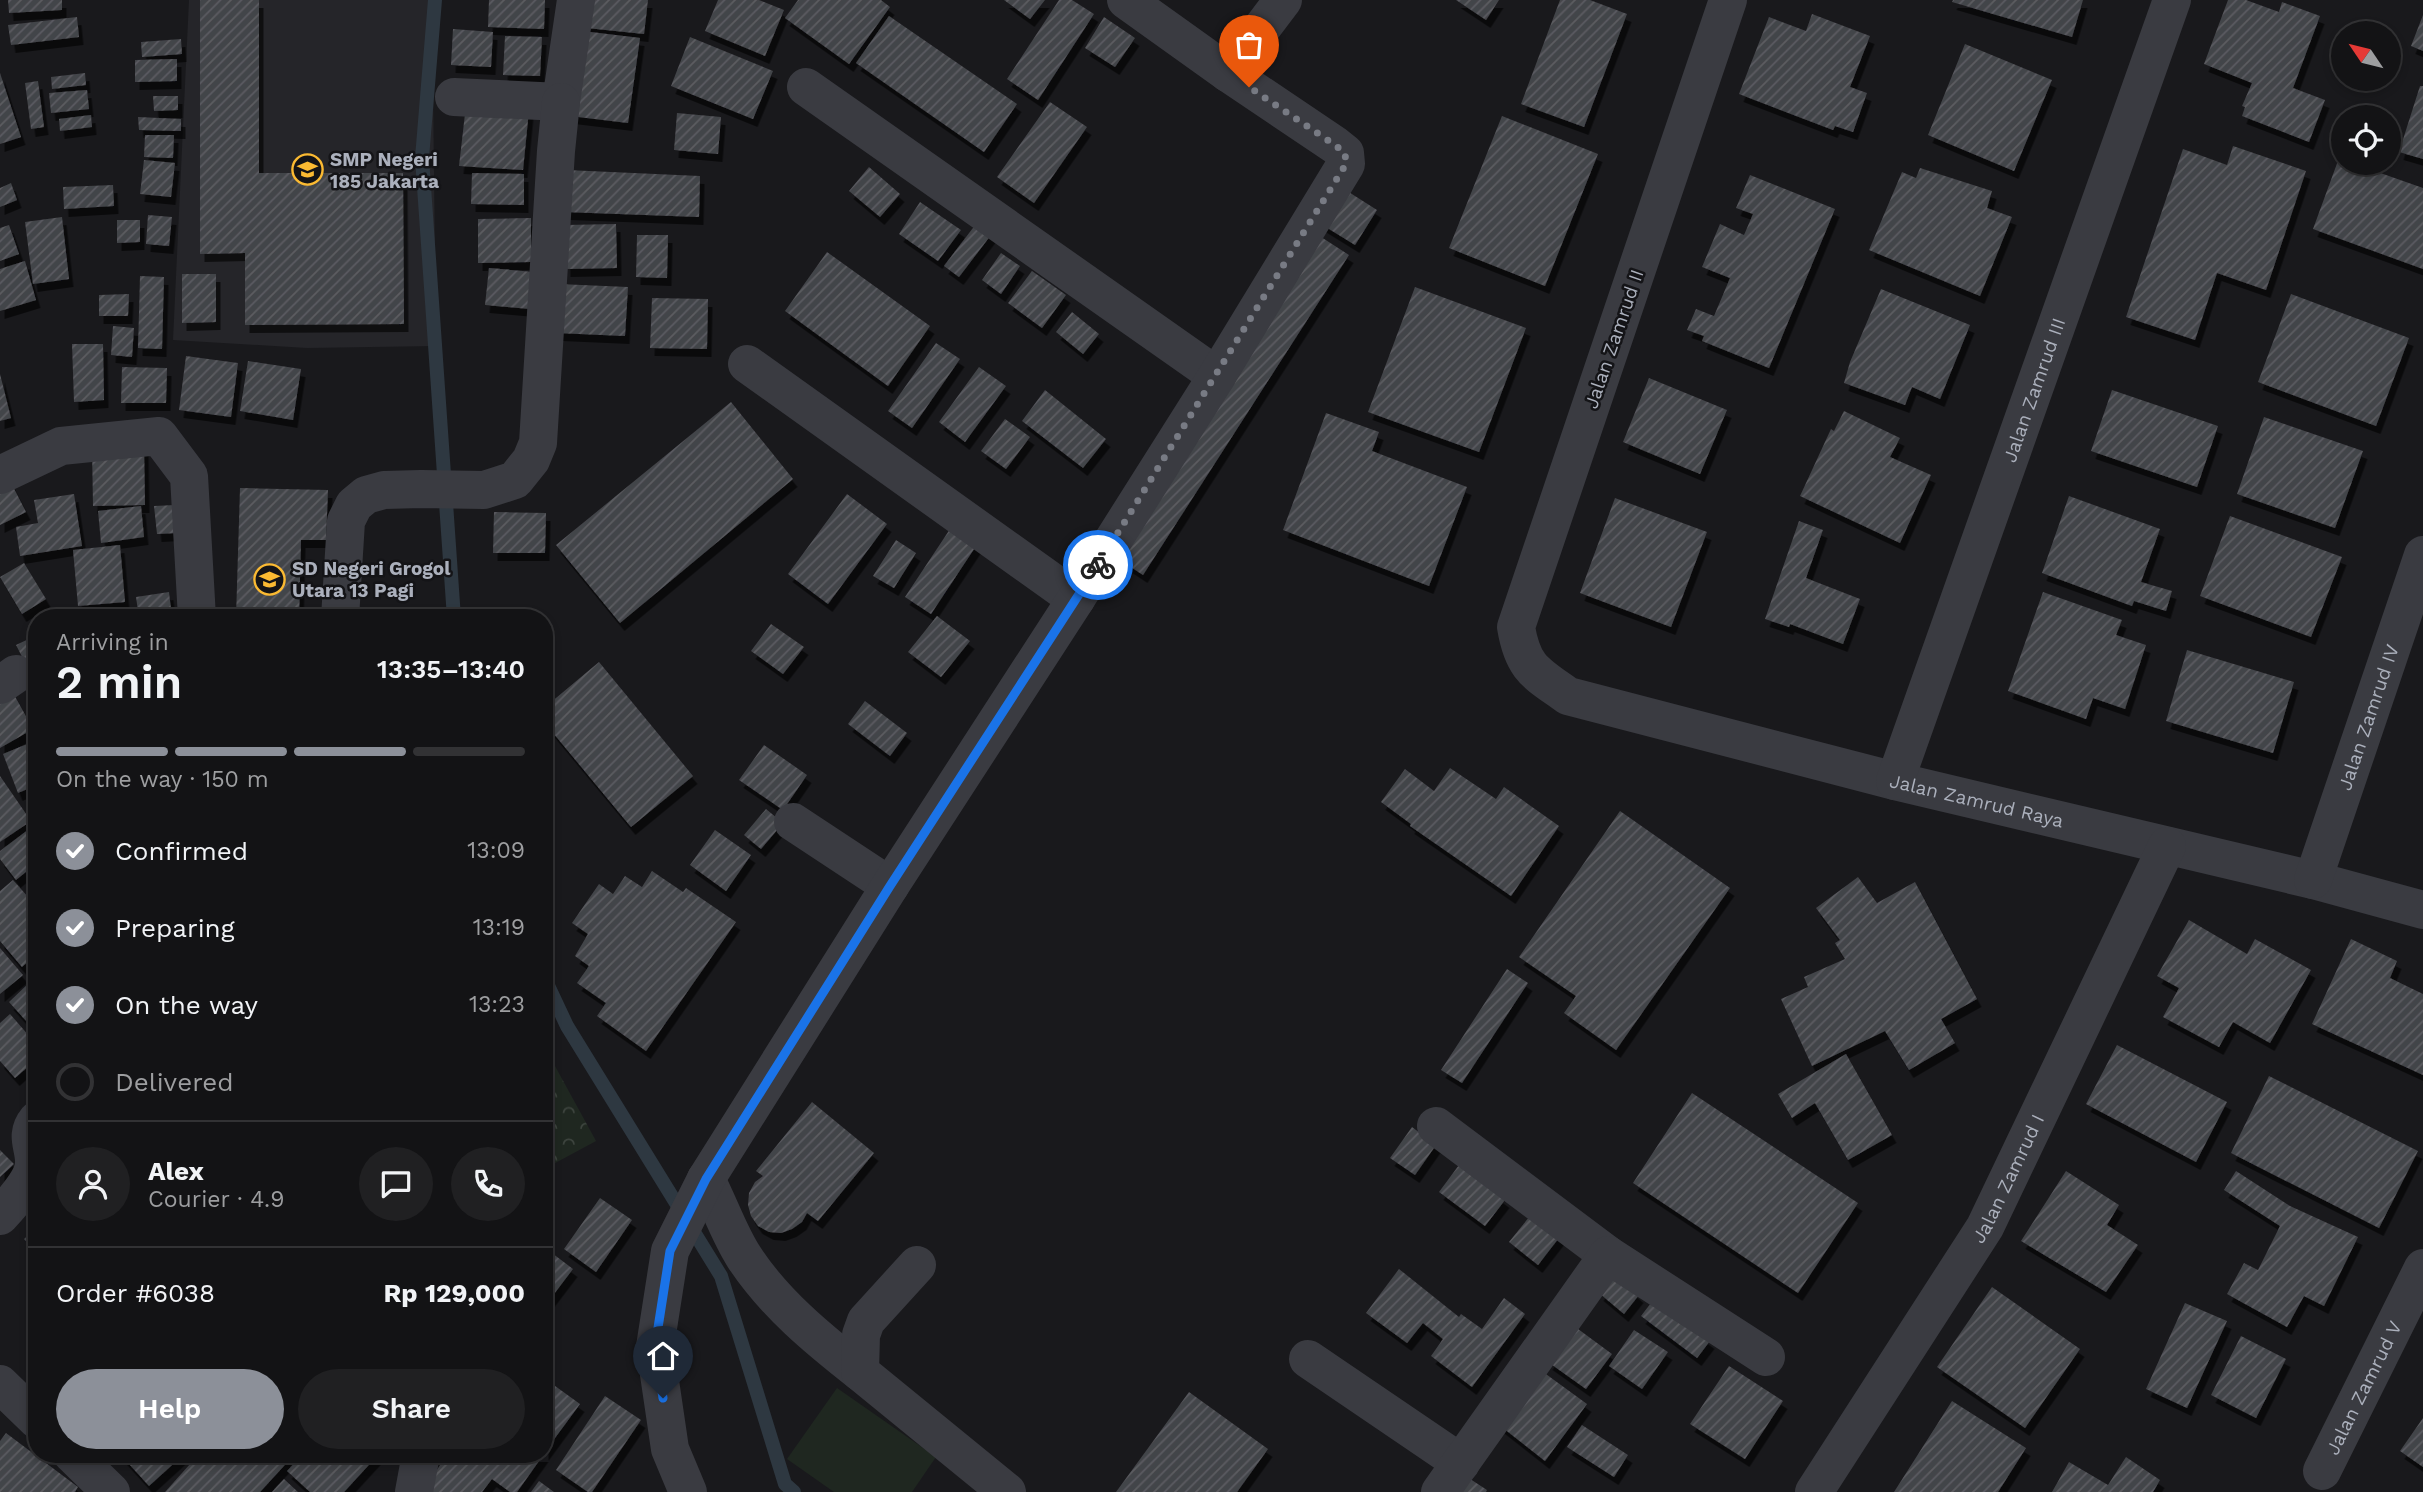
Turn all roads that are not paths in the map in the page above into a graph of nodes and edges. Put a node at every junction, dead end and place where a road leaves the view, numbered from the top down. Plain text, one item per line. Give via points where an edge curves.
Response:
1 (576, 0) edge
2 (1126, 0) edge
3 (1283, 0) edge
4 (1728, 0) edge
5 (2172, 0) edge
6 (1228, 73) junction
7 (806, 87) dead end
8 (454, 97) dead end
9 (561, 102) junction
10 (747, 364) dead end
11 (1217, 376) junction
12 (0, 475) edge
13 (2423, 555) edge
14 (1076, 600) junction
15 (196, 609) edge
16 (341, 609) edge
17 (1538, 675) joint
18 (1895, 781) junction
19 (793, 822) dead end
20 (2167, 846) junction
21 (2313, 880) junction
22 (890, 886) junction
23 (2423, 910) edge
24 (1436, 1126) dead end
25 (28, 1179) edge
26 (701, 1190) junction
27 (0, 1216) edge
28 (1608, 1255) junction
29 (918, 1265) dead end
30 (2423, 1268) edge
31 (1766, 1357) dead end
32 (1308, 1359) dead end
33 (860, 1372) junction
34 (81, 1463) edge
35 (419, 1463) edge
36 (2322, 1471) dead end
37 (1451, 1478) edge
38 (111, 1492) edge
39 (414, 1492) edge
40 (688, 1492) edge
41 (1007, 1492) edge
42 (1814, 1492) edge

1 - 9 street
2 - 6 street
3 - 6 street
4 - 17 street, Jalan Zamrud II via 1517,627 1521,653
5 - 18 street, Jalan Zamrud III
6 - 11 street via 1335,145 1345,153 1346,164
7 - 11 street
8 - 9 street
9 - 16 street via 538,443 531,460 515,480 484,490 384,490 366,495 346,521
10 - 14 street
11 - 14 street
12 - 15 street via 61,446 159,436 189,476
13 - 21 street, Jalan Zamrud IV
14 - 22 street
17 - 18 street, Jalan Zamrud Raya via 1569,696
18 - 20 street, Jalan Zamrud Raya
19 - 22 street
20 - 21 street, Jalan Zamrud Raya
20 - 42 street, Jalan Zamrud I via 1984,1227
21 - 23 street, Jalan Zamrud Raya
22 - 26 street
24 - 28 street
25 - 27 street
26 - 33 street via 776,1299
26 - 40 street via 670,1251 655,1347 670,1449
28 - 31 street
28 - 37 street
29 - 33 street via 866,1321
30 - 36 street, Jalan Zamrud V
32 - 37 street
33 - 41 street
34 - 38 street
35 - 39 street

